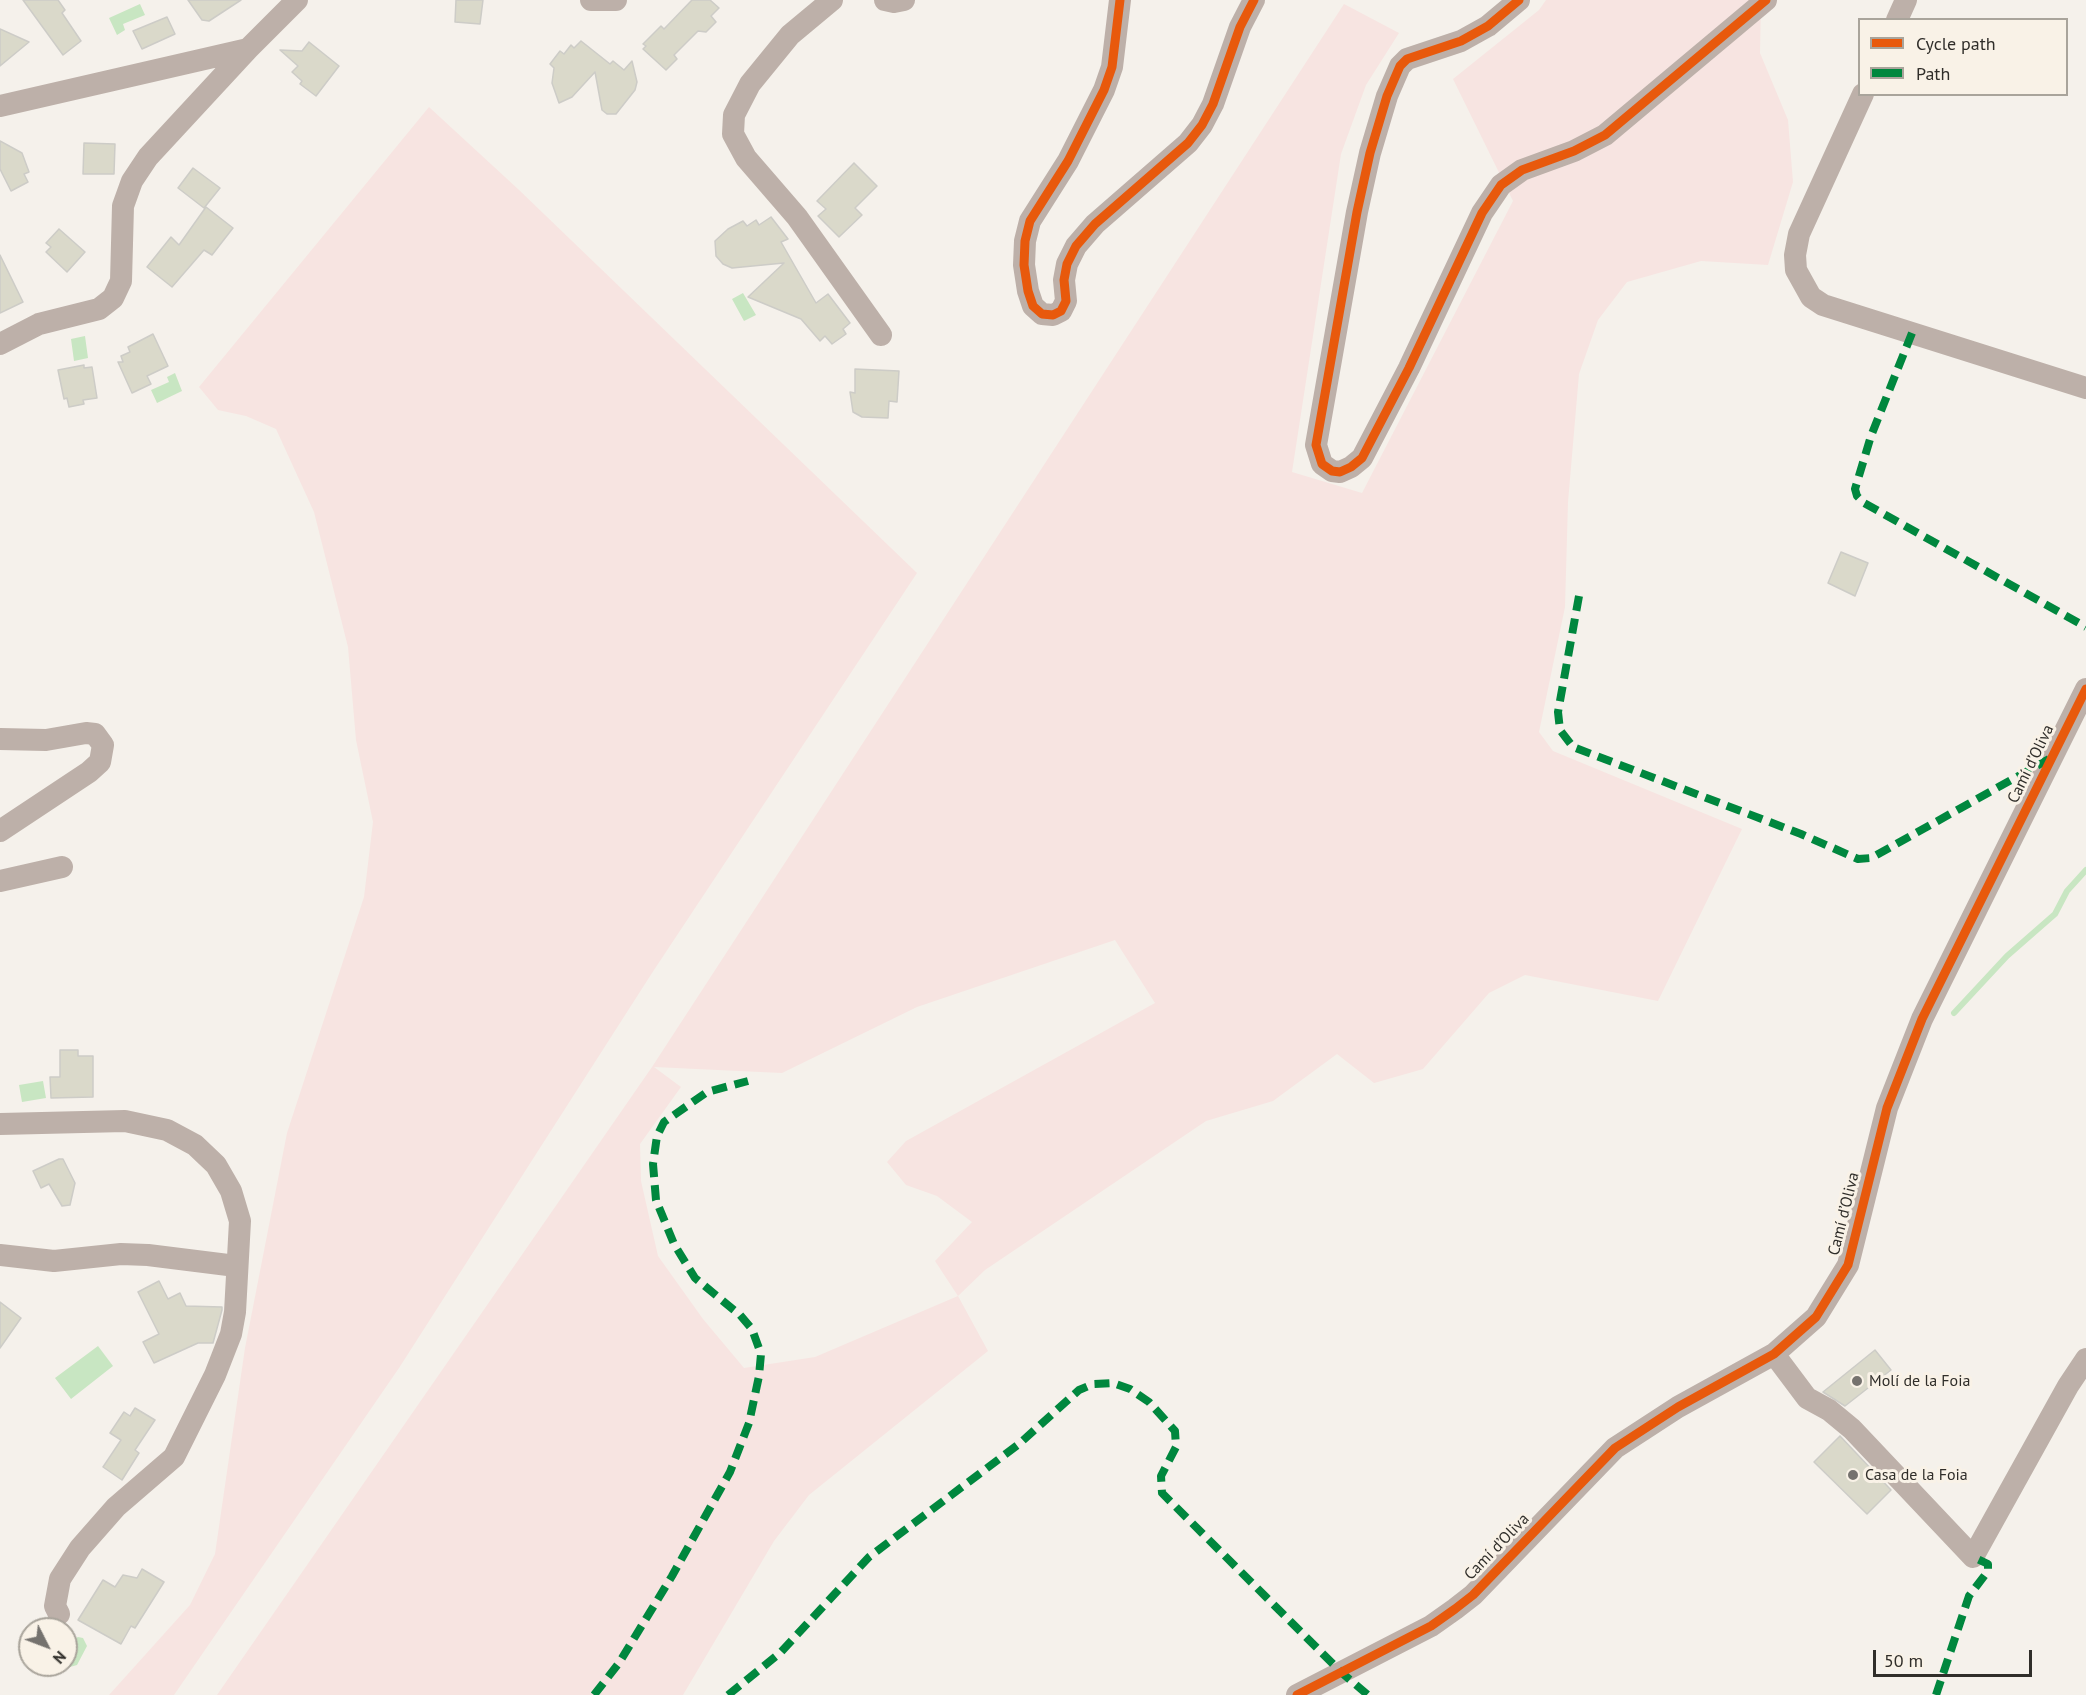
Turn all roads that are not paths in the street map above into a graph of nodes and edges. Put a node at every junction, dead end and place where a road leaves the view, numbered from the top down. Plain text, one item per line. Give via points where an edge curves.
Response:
1 (297, 0) edge
2 (591, 0) edge
3 (616, 0) edge
4 (832, 0) edge
5 (885, 0) edge
6 (904, 0) edge
7 (1120, 0) edge
8 (1254, 0) edge
9 (1519, 0) edge
10 (1766, 0) edge
11 (1906, 0) edge
12 (1898, 18) edge
13 (248, 49) junction
14 (1862, 96) edge
15 (0, 106) edge
16 (881, 335) dead end
17 (0, 344) edge
18 (2086, 388) edge
19 (2086, 688) edge
20 (0, 740) edge
21 (0, 831) edge
22 (63, 867) dead end
23 (0, 880) edge
24 (0, 1124) edge
25 (0, 1255) edge
26 (236, 1266) junction
27 (1774, 1354) junction
28 (2086, 1359) edge
29 (59, 1614) dead end
30 (1297, 1695) edge

1 - 13 street
2 - 3 street
4 - 16 street via 790,35 750,84 734,115 733,134 746,158 797,217
5 - 6 street
7 - 8 street via 1113,58 1104,90 1068,161 1030,221 1024,264 1033,306 1042,314 1061,311 1066,301 1064,280 1076,246 1095,224 1188,143 1202,125
9 - 10 street via 1488,26 1461,41 1407,59 1387,96 1357,212 1316,445 1322,464 1332,471 1340,472 1362,458 1478,223 1501,185 1522,170 1605,135
11 - 12 street
13 - 15 street
13 - 17 street via 148,158 132,181 123,206 121,281 113,298 99,309 39,324
14 - 18 street via 1799,234 1796,270 1811,297 1822,305
19 - 27 street, Camí d’Oliva via 1939,983 1909,1052 1887,1108 1848,1265 1816,1317
20 - 21 street via 46,740 86,733 95,734 103,745 100,762 89,772
22 - 23 street
24 - 26 street via 125,1121 167,1130 195,1145 216,1165 237,1208 241,1236
25 - 26 street via 54,1261 148,1255
26 - 29 street via 231,1334 186,1438 161,1471 116,1507 80,1548 60,1579 55,1606
27 - 28 street via 1807,1398 1852,1429 1972,1557
27 - 30 street, Camí d’Oliva via 1678,1407 1615,1448 1455,1609 1431,1626

